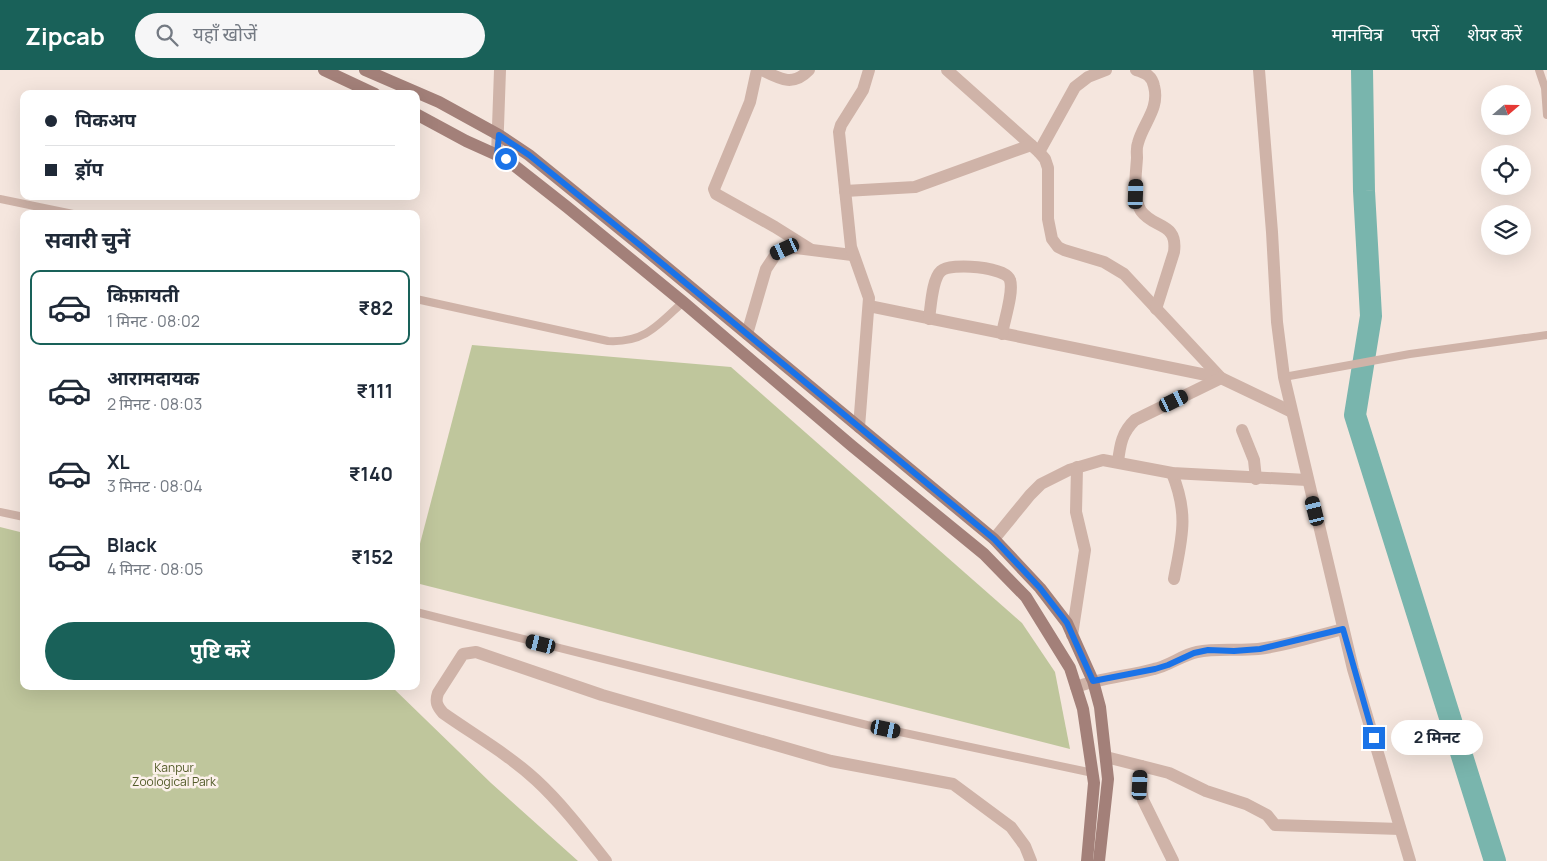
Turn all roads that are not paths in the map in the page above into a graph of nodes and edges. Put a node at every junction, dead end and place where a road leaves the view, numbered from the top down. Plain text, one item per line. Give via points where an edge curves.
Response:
1 (324, 70) edge
2 (365, 70) edge
3 (500, 70) edge
4 (757, 70) edge
5 (762, 70) edge
6 (809, 70) edge
7 (869, 70) edge
8 (946, 70) edge
9 (1106, 70) edge
10 (1136, 70) edge
11 (1259, 70) edge
12 (1539, 70) edge
13 (381, 73) edge
14 (1088, 73) edge
15 (366, 90) edge
16 (415, 90) edge
17 (420, 92) edge
18 (1547, 115) edge
19 (420, 116) edge
20 (499, 135) junction
21 (1035, 148) junction
22 (497, 155) junction
23 (845, 191) junction
24 (0, 198) edge
25 (55, 210) edge
26 (810, 249) junction
27 (852, 255) junction
28 (420, 300) edge
29 (683, 302) junction
30 (869, 306) junction
31 (1156, 309) junction
32 (929, 319) junction
33 (747, 334) junction
34 (1002, 334) junction
35 (1547, 336) edge
36 (1284, 377) junction
37 (1221, 378) junction
38 (1290, 410) junction
39 (859, 427) junction
40 (1242, 430) dead end
41 (1118, 462) junction
42 (1078, 467) junction
43 (1172, 473) junction
44 (1256, 479) junction
45 (1307, 480) junction
46 (0, 512) edge
47 (20, 516) edge
48 (994, 539) junction
49 (1174, 579) dead end
50 (420, 613) edge
51 (1343, 629) junction
52 (1072, 636) junction
53 (1093, 681) junction
54 (1076, 687) junction
55 (1106, 756) junction
56 (1141, 766) junction
57 (1092, 773) junction
58 (1400, 829) junction
59 (606, 861) edge
60 (1031, 861) edge
61 (1087, 861) edge
62 (1099, 861) edge
63 (1173, 861) edge
64 (1410, 861) edge

1 - 15 main road
2 - 13 main road
3 - 20 street
4 - 26 street via 750,102 714,189 716,194
5 - 6 street via 782,80 793,80
7 - 23 street via 863,90 839,132
8 - 21 street
9 - 14 street
10 - 31 street via 1152,79 1156,103 1137,145 1136,194 1141,210 1166,228 1175,242
11 - 36 street via 1277,322
12 - 18 lane via 1545,88
13 - 16 main road
14 - 21 street
17 - 20 main road
19 - 22 main road
20 - 22 street
20 - 33 main road via 536,161
21 - 23 street via 915,187
21 - 31 street via 1048,168 1048,219 1052,239 1058,247 1114,267
22 - 29 main road via 567,207
23 - 27 street
24 - 25 lane
26 - 27 street
26 - 33 street via 785,249 771,260
27 - 30 street via 867,290
28 - 29 lane via 624,342 653,329
29 - 54 main road via 984,554 1026,597 1070,668
30 - 32 street
30 - 39 street
31 - 37 street
32 - 34 street
32 - 34 street via 936,278 944,268 959,266 998,271 1010,281
33 - 39 main road
34 - 37 street
35 - 36 lane via 1376,360
36 - 38 street
37 - 38 street
37 - 41 street via 1135,420 1125,430
38 - 45 street
39 - 48 main road
40 - 44 street via 1254,460
41 - 42 street via 1103,460
41 - 43 street
42 - 48 street via 1041,484
42 - 52 street via 1076,512 1085,550
43 - 44 street
43 - 49 street via 1183,517
44 - 45 street
45 - 51 street
46 - 47 lane
48 - 52 main road via 1040,588 1067,623
50 - 57 lane via 867,725
51 - 53 street via 1260,649 1208,650 1155,669
51 - 58 street
52 - 53 main road
53 - 54 street
53 - 55 main road
54 - 57 main road via 1083,709
55 - 56 street
55 - 62 main road via 1108,779
56 - 58 street via 1169,773 1206,792 1246,804 1266,815 1275,825
56 - 63 street via 1142,800
57 - 61 main road via 1094,783
58 - 64 street
59 - 60 street via 537,780 437,707 438,693 462,654 476,652 602,695 831,761 953,784 1011,827

